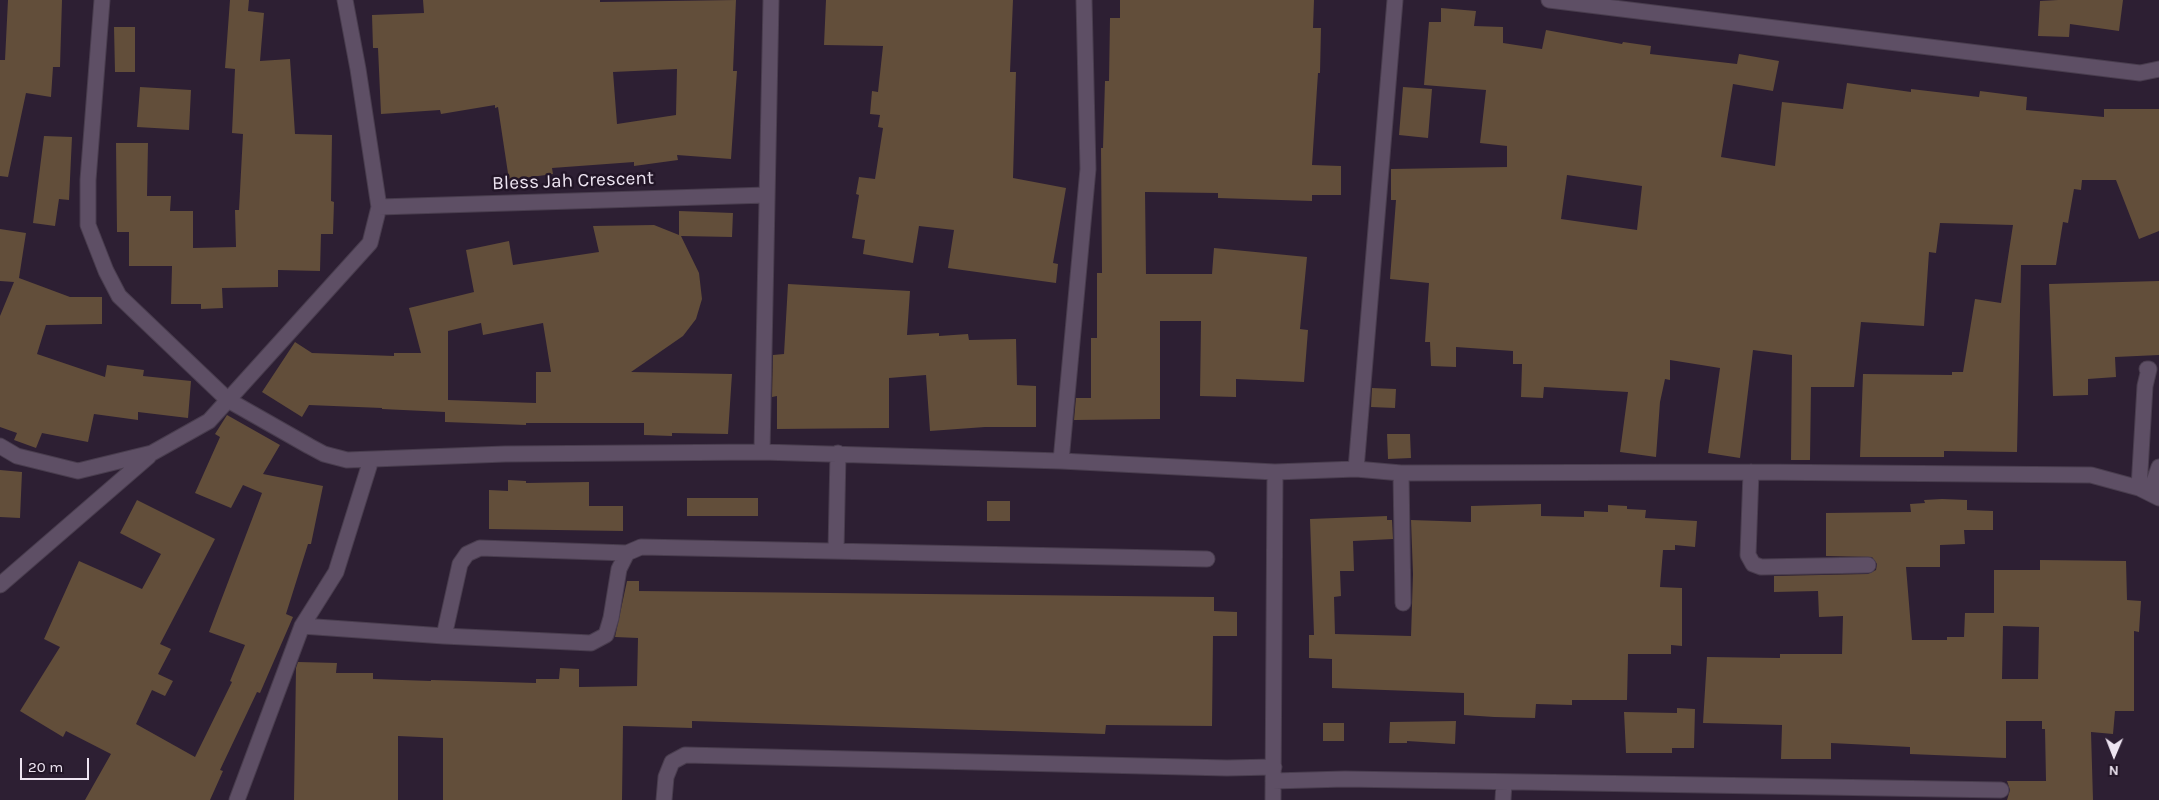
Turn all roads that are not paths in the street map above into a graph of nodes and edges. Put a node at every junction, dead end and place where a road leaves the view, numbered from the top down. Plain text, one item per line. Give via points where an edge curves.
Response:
1 (102, 0) edge
2 (345, 0) edge
3 (771, 0) edge
4 (1084, 0) edge
5 (1395, 0) edge
6 (1550, 0) edge
7 (2159, 69) edge
8 (2140, 73) junction
9 (2159, 77) edge
10 (767, 195) junction
11 (380, 207) junction
12 (2147, 368) dead end
13 (228, 400) junction
14 (0, 446) edge
15 (762, 452) junction
16 (152, 453) junction
17 (838, 453) junction
18 (371, 460) junction
19 (1060, 461) junction
20 (2159, 466) edge
21 (1356, 470) junction
22 (1275, 472) junction
23 (1751, 472) junction
24 (1401, 473) junction
25 (2153, 494) edge
26 (836, 550) junction
27 (627, 553) junction
28 (1207, 558) dead end
29 (1868, 565) dead end
30 (0, 585) edge
31 (1403, 603) dead end
32 (302, 626) junction
33 (444, 636) junction
34 (1274, 774) junction
35 (1504, 783) junction
36 (2001, 790) dead end
37 (1754, 793) edge
38 (1956, 794) edge
39 (237, 800) edge
40 (664, 800) edge
41 (1273, 800) edge
42 (1504, 800) edge

1 - 13 street via 88,180 88,225 119,296
2 - 11 street
3 - 10 street
4 - 19 street via 1088,169
5 - 21 street
6 - 8 street
7 - 8 street
8 - 9 street
10 - 11 street, Bless Jah Crescent
10 - 15 street
11 - 13 street via 370,243
12 - 25 street via 2145,386
13 - 16 street via 209,421
13 - 18 street via 324,454 347,460
14 - 16 street via 17,456 78,471
15 - 17 street
15 - 18 street via 505,454
16 - 30 street
17 - 19 street
17 - 26 street
18 - 32 street via 336,572
19 - 22 street
20 - 25 street
21 - 22 street
21 - 24 street
22 - 34 street
23 - 24 street
23 - 25 street via 2091,475
23 - 29 street via 1748,556 1753,564 1761,567
24 - 31 street
26 - 27 street via 640,547
26 - 28 street
27 - 33 street via 480,548 467,554 460,564
27 - 33 street via 619,569 606,635 591,643
32 - 33 street
32 - 39 street
34 - 35 street
34 - 40 street via 1218,767 685,756 672,762 666,777
34 - 41 street
35 - 37 street
35 - 42 street
36 - 38 street
37 - 38 street

